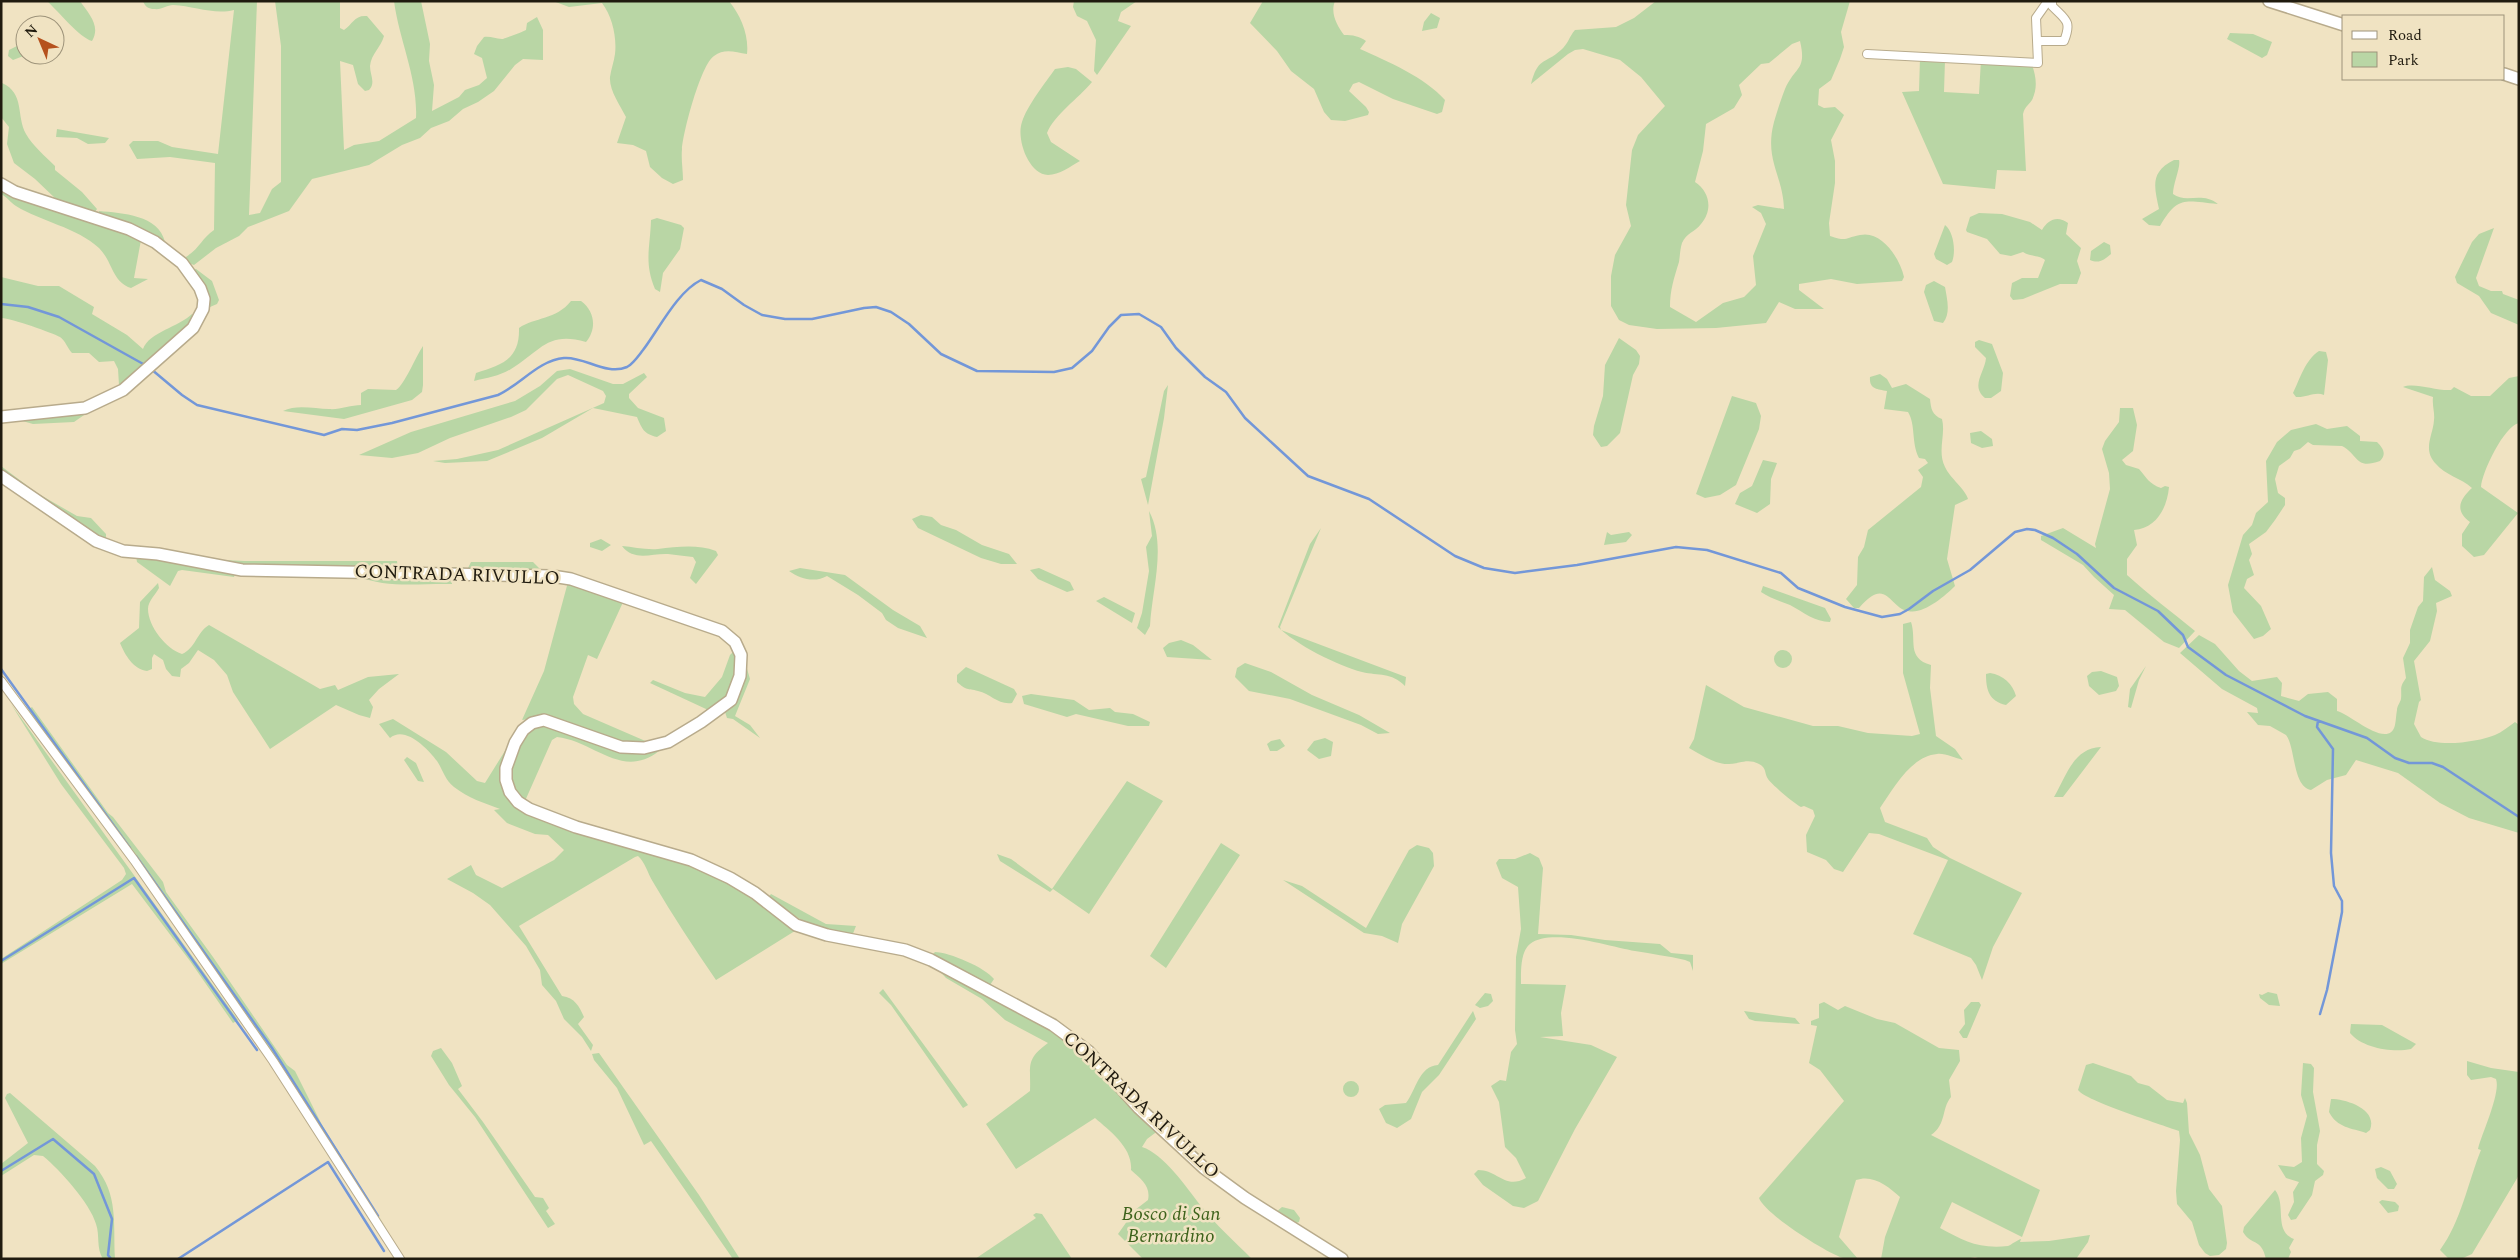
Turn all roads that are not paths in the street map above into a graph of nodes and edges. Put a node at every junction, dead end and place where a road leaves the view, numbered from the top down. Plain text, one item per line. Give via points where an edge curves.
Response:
1 (2048, 1) edge
2 (2052, 1) edge
3 (2269, 1) edge
4 (2342, 24) edge
5 (2037, 41) junction
6 (1867, 54) dead end
7 (2505, 74) edge
8 (2519, 78) edge
9 (1, 184) edge
10 (1, 417) edge
11 (1, 476) edge
12 (1, 681) edge
13 (400, 1259) edge
14 (1342, 1259) edge

1 - 5 street via 2036,18
2 - 5 street via 2052,6 2068,22 2069,28 2064,41
3 - 4 street
5 - 6 street via 2038,62
7 - 8 street
9 - 10 street via 43,202 129,229 165,247 182,263 204,299 204,309 193,328 123,390 85,408
11 - 14 street, CONTRADA RIVULLO via 96,541 123,551 158,554 242,570 552,576 571,579 722,631 735,642 741,654 737,687 731,700 722,708 668,742 644,748 621,747 544,720 532,723 515,743 506,768 510,792 529,809 568,825 691,860 730,878 796,925 827,935 905,950 932,960 1053,1025 1088,1051 1139,1108 1204,1168
12 - 13 street via 134,860 274,1061

